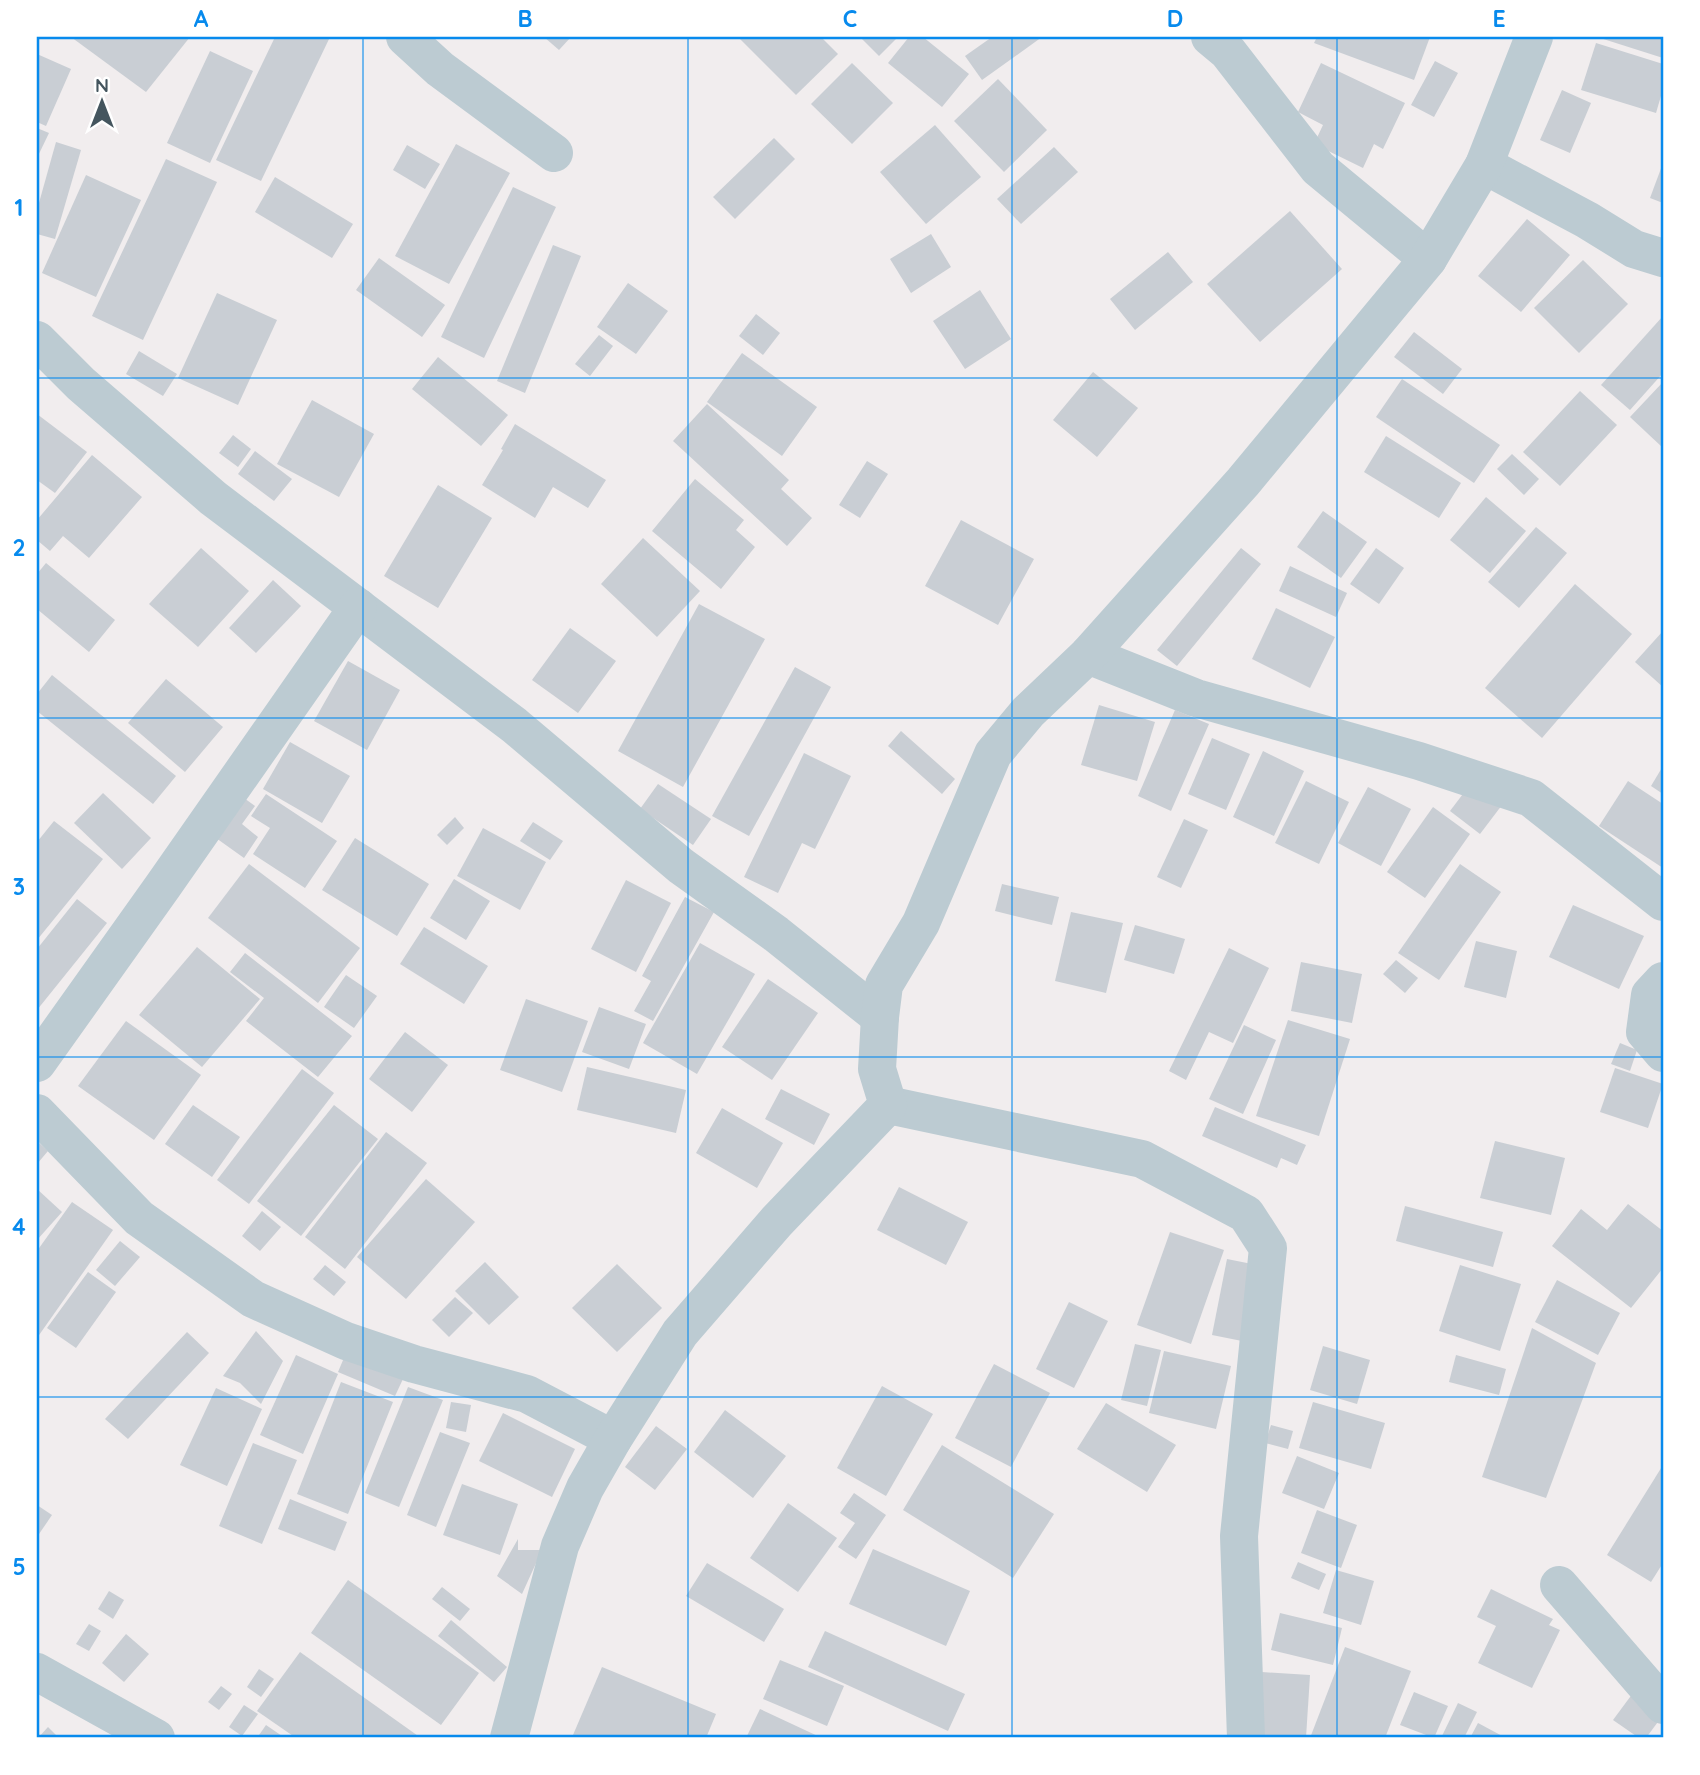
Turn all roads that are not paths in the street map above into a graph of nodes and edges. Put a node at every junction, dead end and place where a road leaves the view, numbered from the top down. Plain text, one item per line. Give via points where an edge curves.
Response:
1 (405, 37) edge
2 (1210, 37) edge
3 (1534, 37) edge
4 (554, 153) dead end
5 (1484, 165) junction
6 (1663, 258) edge
7 (1428, 259) junction
8 (37, 340) edge
9 (358, 607) junction
10 (1088, 655) junction
11 (1663, 902) edge
12 (1663, 981) edge
13 (880, 1017) junction
14 (1663, 1054) edge
15 (37, 1063) edge
16 (888, 1105) junction
17 (37, 1113) edge
18 (613, 1439) junction
19 (1559, 1585) dead end
20 (37, 1672) edge
21 (1663, 1705) edge
22 (156, 1738) edge
23 (509, 1738) edge
24 (1246, 1738) edge

1 - 4 street via 440,69
2 - 7 street via 1228,52 1318,168
3 - 5 street
5 - 6 street via 1634,249
5 - 7 street
7 - 10 street via 1243,482
8 - 9 street via 213,498
9 - 13 street via 514,725 681,866
9 - 15 street
10 - 11 street via 1196,698 1531,798
10 - 13 street via 1028,712 993,754 921,923 884,985
12 - 14 street via 1650,995 1645,1032
13 - 16 street via 877,1069
16 - 18 street via 777,1221 680,1333
16 - 24 street via 1142,1159 1246,1214 1268,1248 1239,1536
17 - 18 street via 139,1218 253,1299 346,1341 527,1394
18 - 23 street via 560,1546
19 - 21 street
20 - 22 street

